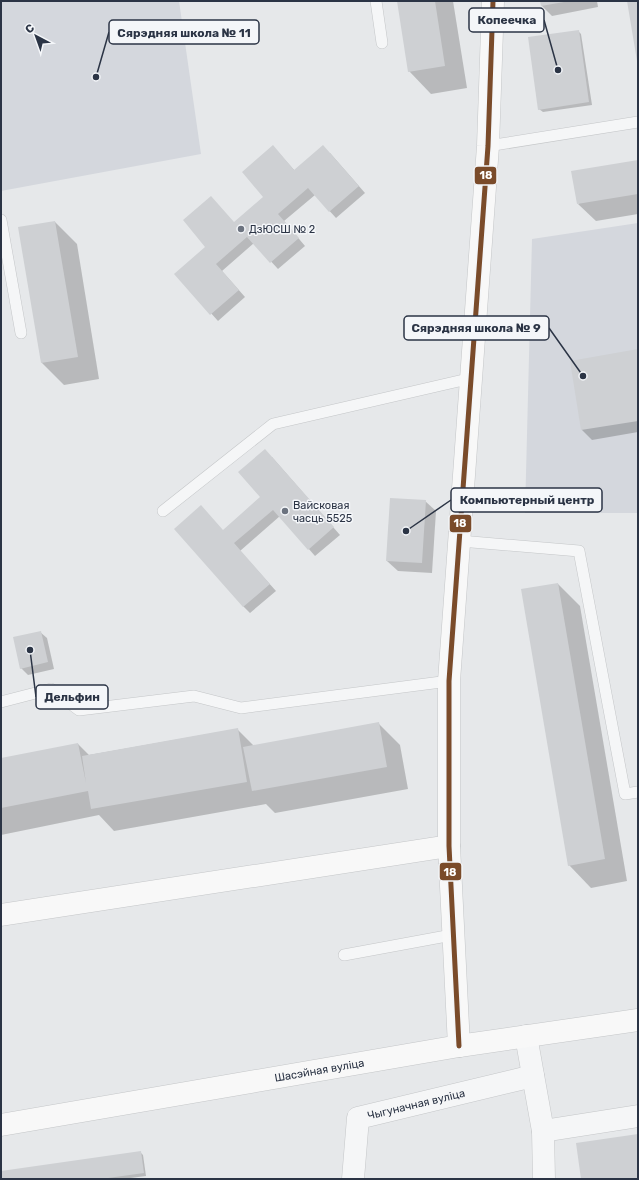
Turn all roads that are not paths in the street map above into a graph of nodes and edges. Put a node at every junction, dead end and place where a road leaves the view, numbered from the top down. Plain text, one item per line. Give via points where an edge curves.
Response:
1 (376, 1) edge
2 (493, 1) edge
3 (382, 43) dead end
4 (638, 122) edge
5 (488, 146) junction
6 (1, 220) edge
7 (21, 333) dead end
8 (472, 378) junction
9 (163, 510) dead end
10 (460, 541) junction
11 (449, 681) junction
12 (1, 702) edge
13 (638, 792) edge
14 (449, 846) junction
15 (1, 915) edge
16 (452, 935) junction
17 (344, 955) dead end
18 (638, 1020) edge
19 (526, 1036) junction
20 (459, 1046) junction
21 (533, 1076) junction
22 (638, 1116) edge
23 (1, 1125) edge
24 (543, 1131) junction
25 (353, 1179) edge
26 (544, 1179) edge

1 - 3 lane
2 - 5 street
4 - 5 lane
5 - 8 street
6 - 7 lane
8 - 9 lane via 273,424
8 - 10 street
10 - 11 street
10 - 13 lane via 579,550 626,794
11 - 12 lane via 241,708 194,696 79,710 51,689
11 - 14 street
14 - 15 street
14 - 16 street
16 - 17 lane
16 - 20 street
18 - 19 street, Шасэйная вуліца
19 - 20 street, Шасэйная вуліца
19 - 21 street
20 - 23 street, Шасэйная вуліца
21 - 24 street
21 - 25 street, Чыгуначная вуліца via 358,1118
22 - 24 street
24 - 26 street

